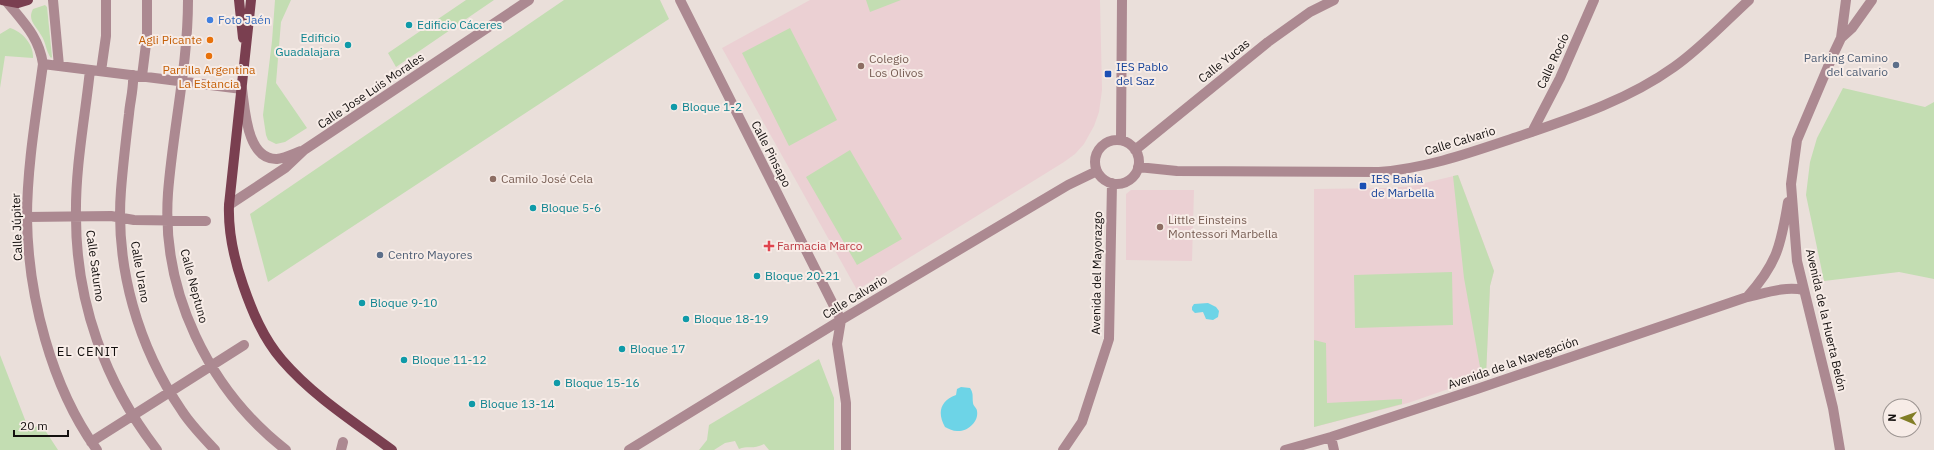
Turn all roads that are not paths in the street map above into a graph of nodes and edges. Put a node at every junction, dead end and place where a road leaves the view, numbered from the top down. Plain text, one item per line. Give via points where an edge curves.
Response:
1 (28, 0) edge
2 (53, 0) edge
3 (106, 0) edge
4 (147, 0) edge
5 (188, 0) edge
6 (239, 0) edge
7 (251, 0) edge
8 (529, 0) edge
9 (680, 0) edge
10 (1122, 0) edge
11 (1334, 0) edge
12 (1594, 0) edge
13 (1749, 0) edge
14 (1846, 0) edge
15 (1872, 0) edge
16 (3, 3) edge
17 (1841, 38) junction
18 (245, 61) junction
19 (43, 64) junction
20 (59, 66) junction
21 (90, 70) junction
22 (102, 71) junction
23 (138, 76) junction
24 (182, 81) junction
25 (242, 89) junction
26 (1532, 132) junction
27 (1121, 140) junction
28 (304, 150) junction
29 (1135, 150) junction
30 (1138, 167) junction
31 (1097, 171) junction
32 (1112, 183) junction
33 (1790, 184) junction
34 (229, 205) junction
35 (76, 216) junction
36 (27, 217) junction
37 (120, 218) junction
38 (168, 220) junction
39 (206, 222) dead end
40 (1804, 290) junction
41 (1747, 297) junction
42 (841, 320) junction
43 (244, 345) dead end
44 (212, 367) junction
45 (170, 393) junction
46 (132, 415) junction
47 (1331, 437) junction
48 (94, 446) edge
49 (156, 450) edge
50 (215, 450) edge
51 (286, 450) edge
52 (392, 450) edge
53 (629, 450) edge
54 (846, 450) edge
55 (1063, 450) edge
56 (1285, 450) edge
57 (1334, 450) edge
58 (1840, 450) edge

1 - 16 main road
2 - 20 street
3 - 22 street via 106,36
4 - 23 street, Calle Urano via 147,36
5 - 24 street, Calle Neptuno via 187,45
6 - 18 main road
7 - 18 main road
8 - 28 street, Calle Jose Luis Morales
9 - 42 street, Calle Pinsapo
10 - 27 street
11 - 29 street, Calle Yucas via 1310,12 1268,42
12 - 26 street, Calle Rocío via 1560,78
13 - 26 street, Calle Calvario via 1688,56 1651,82 1594,109
14 - 17 street, Avenida de la Huerta Belón
15 - 17 street, Avenida de la Huerta Belón via 1852,28
16 - 19 street, Calle Júpiter via 36,38
17 - 33 street, Avenida de la Huerta Belón via 1798,140
18 - 25 main road
19 - 20 street
19 - 36 street, Calle Júpiter via 30,166
20 - 21 street
21 - 22 street
21 - 35 street, Calle Saturno via 77,181
22 - 23 street
23 - 24 street
23 - 37 street, Calle Urano via 124,158
24 - 25 street
24 - 38 street, Calle Neptuno via 168,194
25 - 28 street via 250,137 260,153 276,159
25 - 34 main road
26 - 30 street, Calle Calvario via 1436,164 1406,170 1177,171
27 - 29 street via 1132,145
27 - 31 street via 1107,141 1097,151
28 - 34 street, Calle Jose Luis Morales via 285,168
29 - 30 street via 1138,155
30 - 32 street via 1126,182
31 - 32 street via 1100,177
31 - 42 street, Calle Calvario via 1068,185
32 - 55 street, Avenida del Mayorazgo via 1109,339 1082,422
33 - 40 street, Avenida de la Huerta Belón via 1797,261
33 - 41 street, Avenida de la Navegación via 1784,229 1773,264
34 - 52 main road via 229,222 237,266 250,304 268,340 281,359 305,385
35 - 36 street
35 - 37 street
35 - 46 street, Calle Saturno via 82,280 95,336 117,389
36 - 48 street, Calle Júpiter via 32,276 45,337 63,387
37 - 38 street
37 - 45 street, Calle Urano via 125,272 135,313 151,356
38 - 39 street
38 - 44 street, Calle Neptuno via 171,250 183,304 192,329
40 - 41 street, Avenida de la Navegación via 1780,289
40 - 58 street, Avenida de la Huerta Belón via 1834,408
41 - 47 street, Avenida de la Navegación
42 - 53 street, Calle Calvario
42 - 54 street via 837,344 846,403
43 - 44 street
44 - 45 street
44 - 51 street, Calle Neptuno via 252,420
45 - 46 street
45 - 50 street, Calle Urano via 190,422
46 - 48 street
46 - 49 street, Calle Saturno
47 - 56 street, Avenida de la Navegación
47 - 57 street

